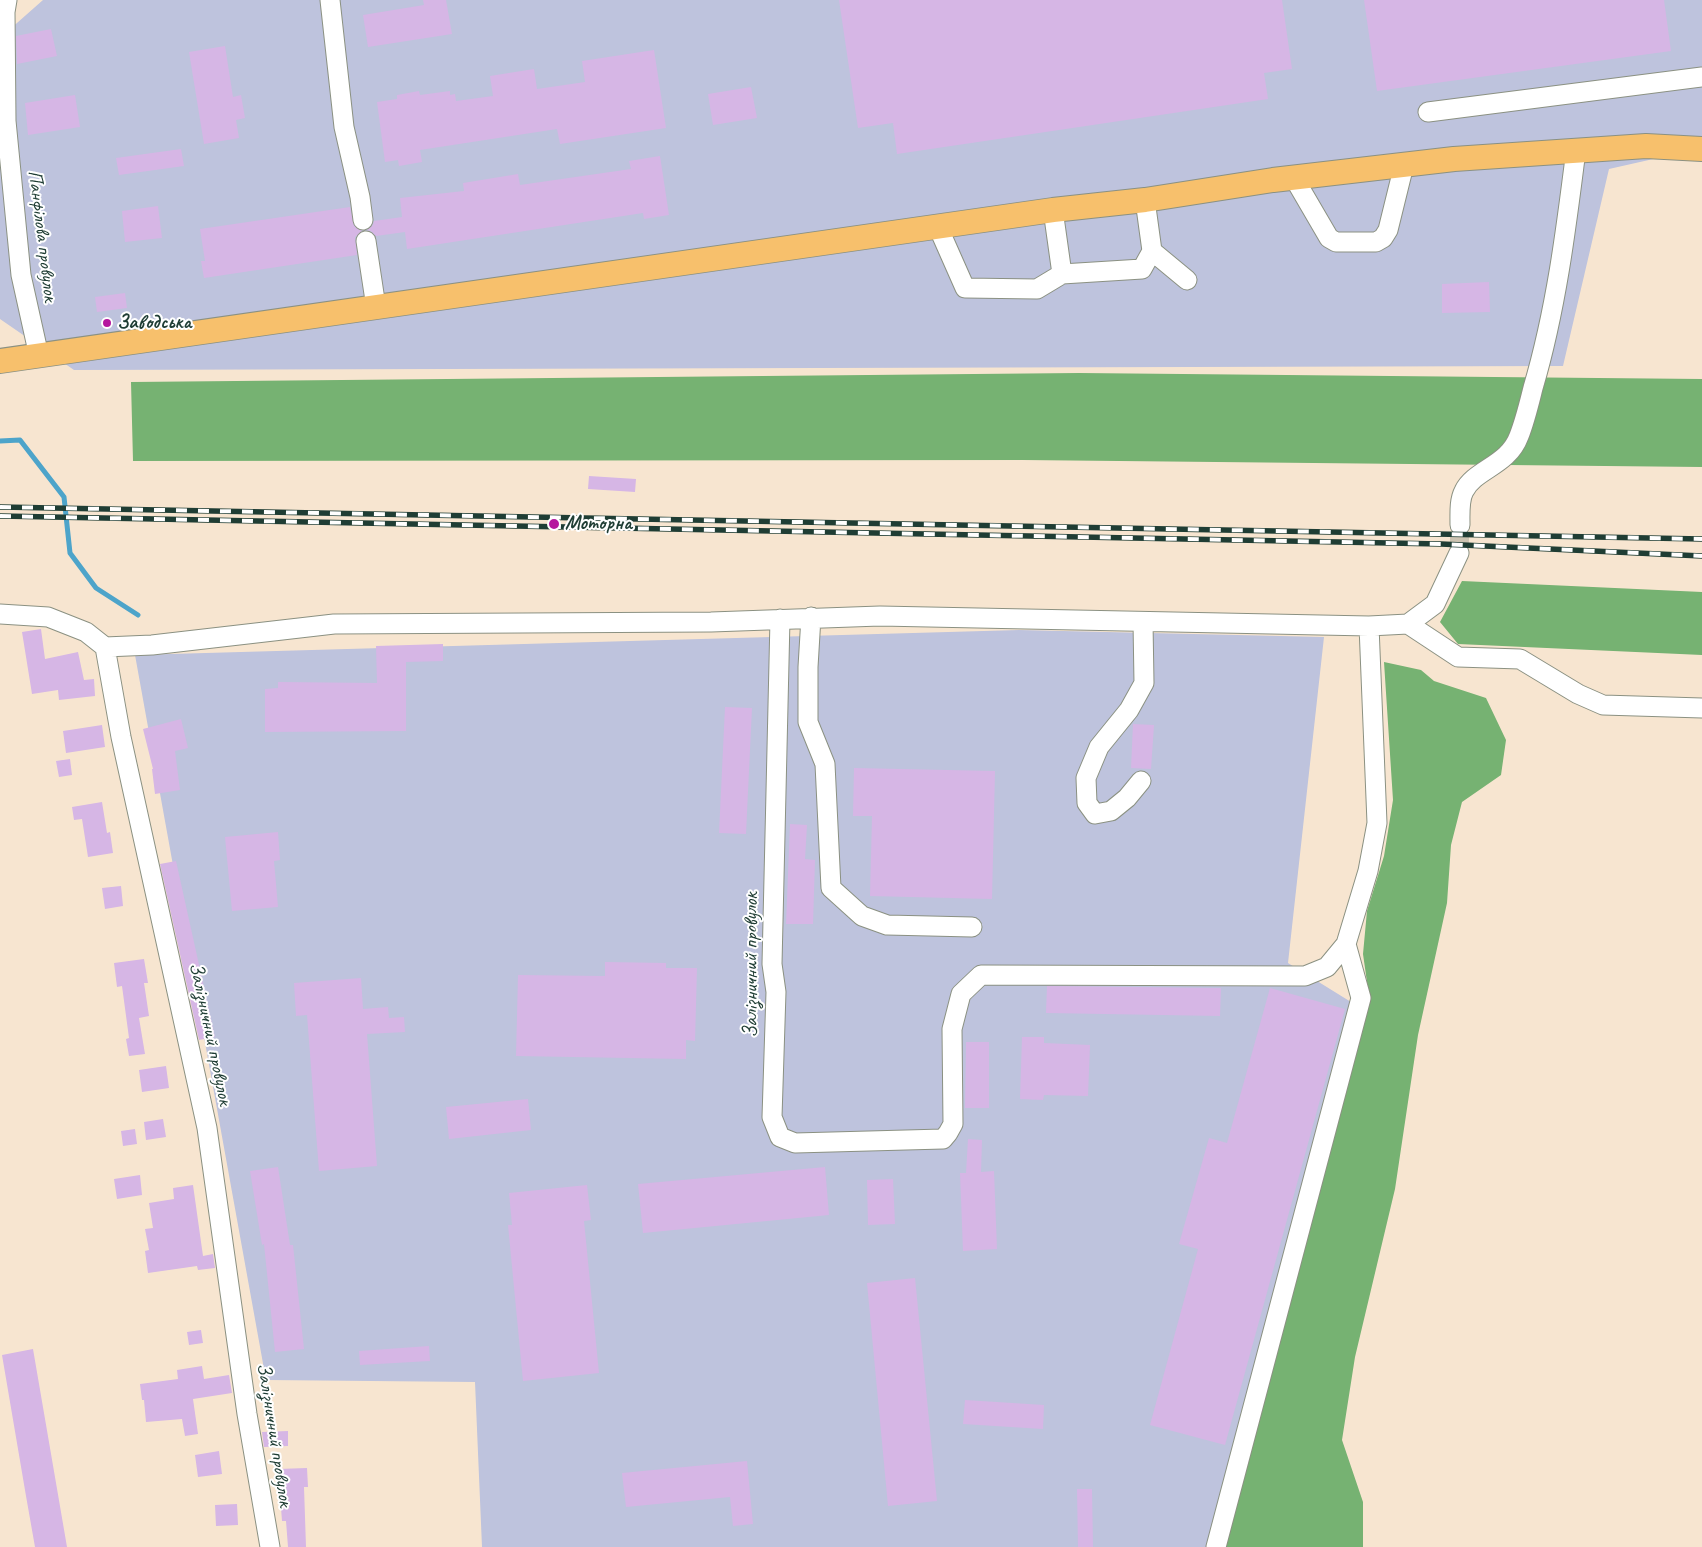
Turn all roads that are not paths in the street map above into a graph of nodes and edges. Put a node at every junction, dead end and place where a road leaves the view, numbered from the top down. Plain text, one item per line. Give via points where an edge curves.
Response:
1 (7, 0) edge
2 (330, 0) edge
3 (1702, 76) edge
4 (1702, 81) edge
5 (1428, 112) dead end
6 (1702, 148) edge
7 (1576, 150) junction
8 (1404, 165) junction
9 (1294, 178) junction
10 (1146, 200) junction
11 (1053, 210) junction
12 (363, 220) dead end
13 (938, 227) junction
14 (366, 241) dead end
15 (1152, 251) junction
16 (1062, 274) junction
17 (1187, 280) dead end
18 (376, 307) junction
19 (38, 356) junction
20 (0, 361) edge
21 (1460, 525) tunnel mouth
22 (1459, 554) tunnel mouth
23 (0, 614) edge
24 (780, 618) junction
25 (811, 618) junction
26 (1144, 622) junction
27 (1408, 624) junction
28 (1369, 626) junction
29 (105, 647) junction
30 (1702, 708) edge
31 (1141, 781) dead end
32 (972, 927) dead end
33 (1346, 944) junction
34 (270, 1547) edge
35 (1216, 1547) edge

1 - 19 street, Панфілова провулок via 6,121 21,275
2 - 12 street via 344,127
3 - 4 street
3 - 5 street
6 - 7 main road via 1646,146
7 - 8 main road
7 - 21 street via 1561,266 1542,359 1519,436 1503,459 1463,492
8 - 9 main road
8 - 9 street via 1388,230 1376,242 1336,242 1329,238
9 - 10 main road
10 - 11 main road
10 - 15 street
11 - 13 main road
11 - 16 street
13 - 16 street via 965,288 1037,288
13 - 18 main road
14 - 18 street
15 - 16 street via 1142,269
15 - 17 street
18 - 19 main road
19 - 20 main road
22 - 27 street via 1435,604
23 - 29 street via 48,617 86,632
24 - 25 street
24 - 29 street via 701,622 334,624 152,645
24 - 33 street, Залізничний провулок via 772,964 776,992 772,1117 780,1137 795,1143 943,1139 953,1124 952,1029 961,994 981,975 1305,976 1327,967
25 - 26 street via 880,616
25 - 32 street via 808,722 825,764 831,888 862,916 887,924
26 - 28 street
26 - 31 street via 1144,683 1129,710 1100,747 1086,778 1087,803 1095,814 1111,811
27 - 28 street
27 - 30 street via 1458,657 1520,659 1578,694 1603,704
28 - 33 street via 1377,823 1368,871
29 - 34 street, Залізничний провулок via 121,737 208,1128 247,1414
33 - 35 street via 1361,998

